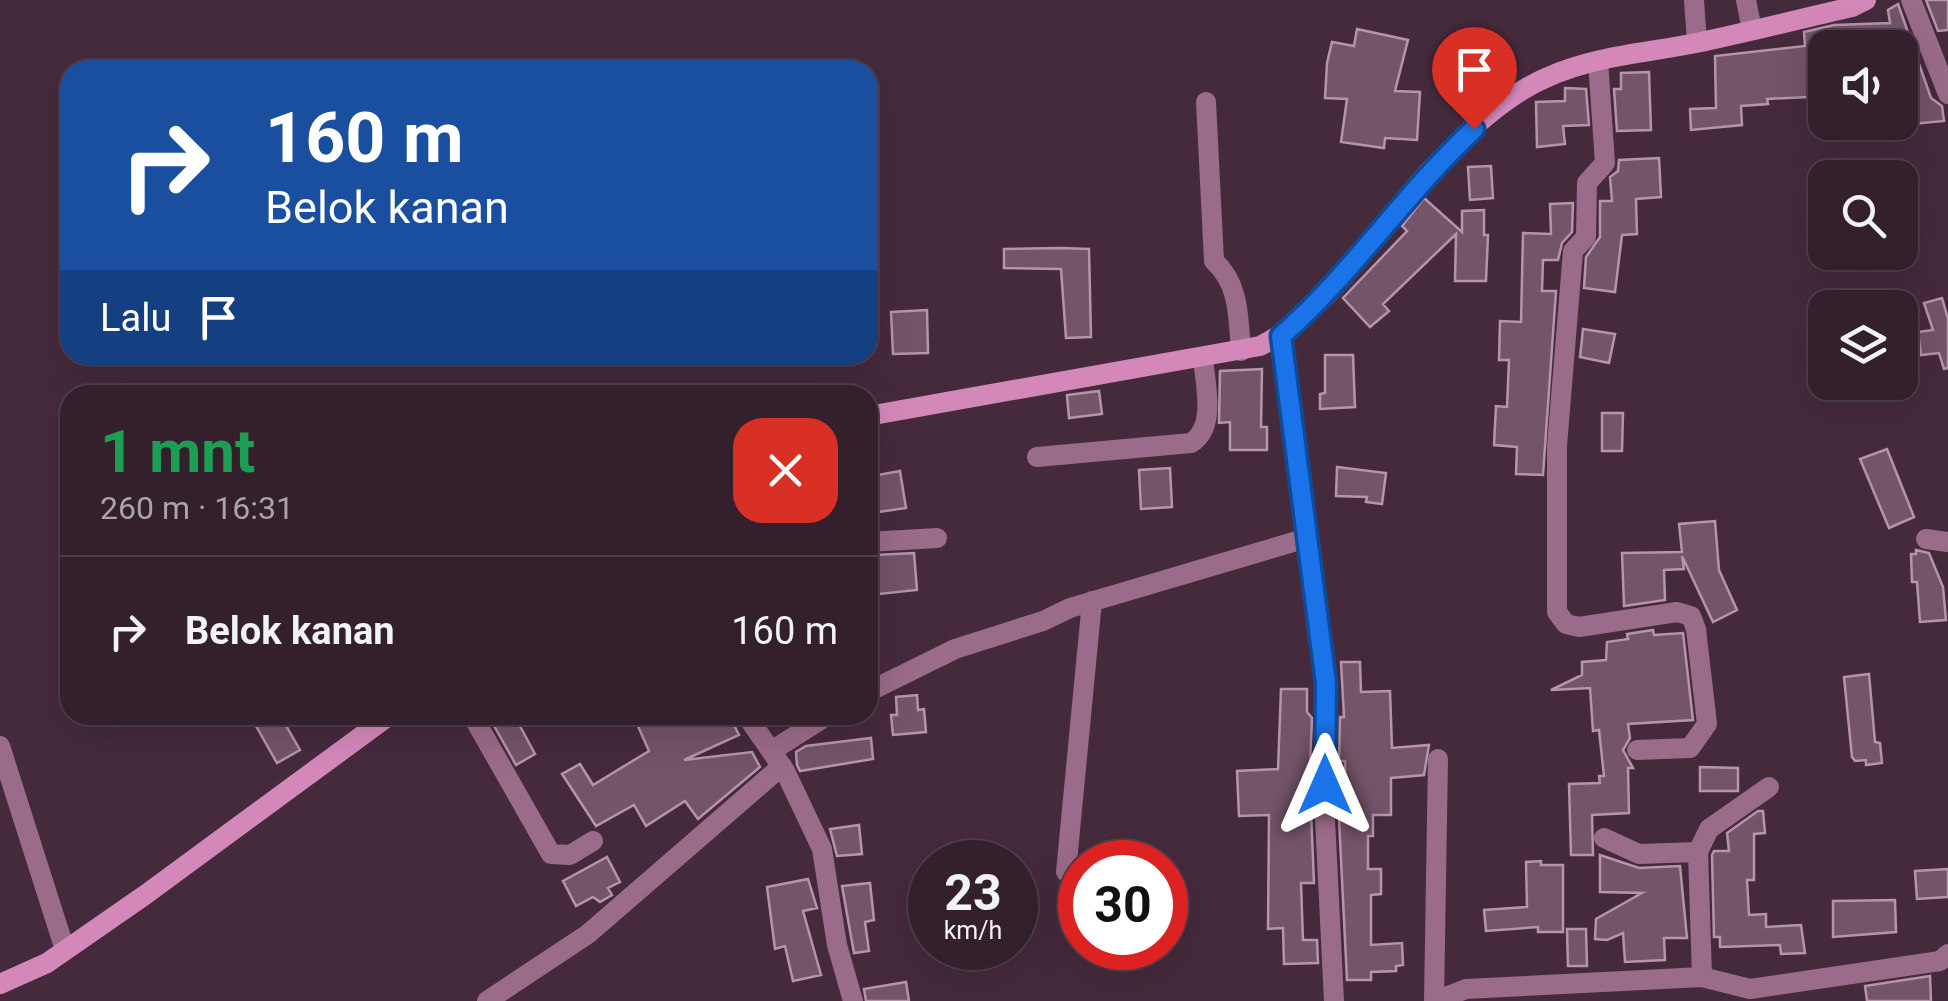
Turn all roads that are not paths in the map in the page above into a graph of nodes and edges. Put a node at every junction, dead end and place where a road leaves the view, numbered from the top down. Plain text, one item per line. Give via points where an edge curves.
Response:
1 (1694, 0) edge
2 (1746, 0) edge
3 (1866, 0) edge
4 (1910, 0) edge
5 (1752, 30) junction
6 (1697, 42) junction
7 (1598, 61) junction
8 (1948, 94) edge
9 (1206, 102) dead end
10 (1281, 336) junction
11 (1241, 350) junction
12 (1203, 358) junction
13 (878, 414) edge
14 (1037, 457) dead end
15 (938, 538) dead end
16 (1307, 538) junction
17 (1926, 539) dead end
18 (878, 541) edge
19 (1948, 542) edge
20 (1092, 601) junction
21 (878, 687) edge
22 (376, 725) edge
23 (478, 725) edge
24 (753, 725) edge
25 (816, 725) edge
26 (0, 746) edge
27 (1637, 750) dead end
28 (778, 758) junction
29 (1438, 759) dead end
30 (5, 770) edge
31 (1769, 787) dead end
32 (1604, 838) dead end
33 (1069, 840) edge
34 (592, 841) dead end
35 (1698, 852) junction
36 (65, 950) junction
37 (1948, 954) edge
38 (1702, 977) junction
39 (1840, 978) junction
40 (0, 984) edge
41 (1749, 995) edge
42 (487, 1001) edge
43 (853, 1001) edge
44 (1334, 1001) edge
45 (1434, 1001) edge
46 (1843, 1001) edge

1 - 6 street
2 - 5 street
3 - 5 street
4 - 8 street
5 - 6 street
6 - 7 street
7 - 10 street via 1548,76 1495,110 1434,166 1328,292
7 - 27 street via 1605,163 1586,183 1586,236 1572,251 1557,446 1556,612 1579,627 1677,612 1691,616 1707,724 1690,748
9 - 11 street via 1214,261 1236,294
10 - 11 street
10 - 16 street
11 - 12 street
12 - 13 street
12 - 14 street via 1207,423 1191,443
15 - 18 street
16 - 20 street
16 - 44 street via 1326,683
17 - 19 street
20 - 21 street via 954,650
20 - 33 street
22 - 36 street
23 - 34 street via 550,854 570,855
24 - 28 street
25 - 28 street
26 - 30 street
28 - 42 street via 588,934
28 - 43 street via 822,850 836,944
29 - 45 street
30 - 36 street
31 - 35 street via 1709,829
32 - 35 street via 1639,854
35 - 38 street
36 - 40 street
37 - 39 street via 1940,961
38 - 41 street
38 - 45 street via 1466,989
39 - 41 street
39 - 46 street

